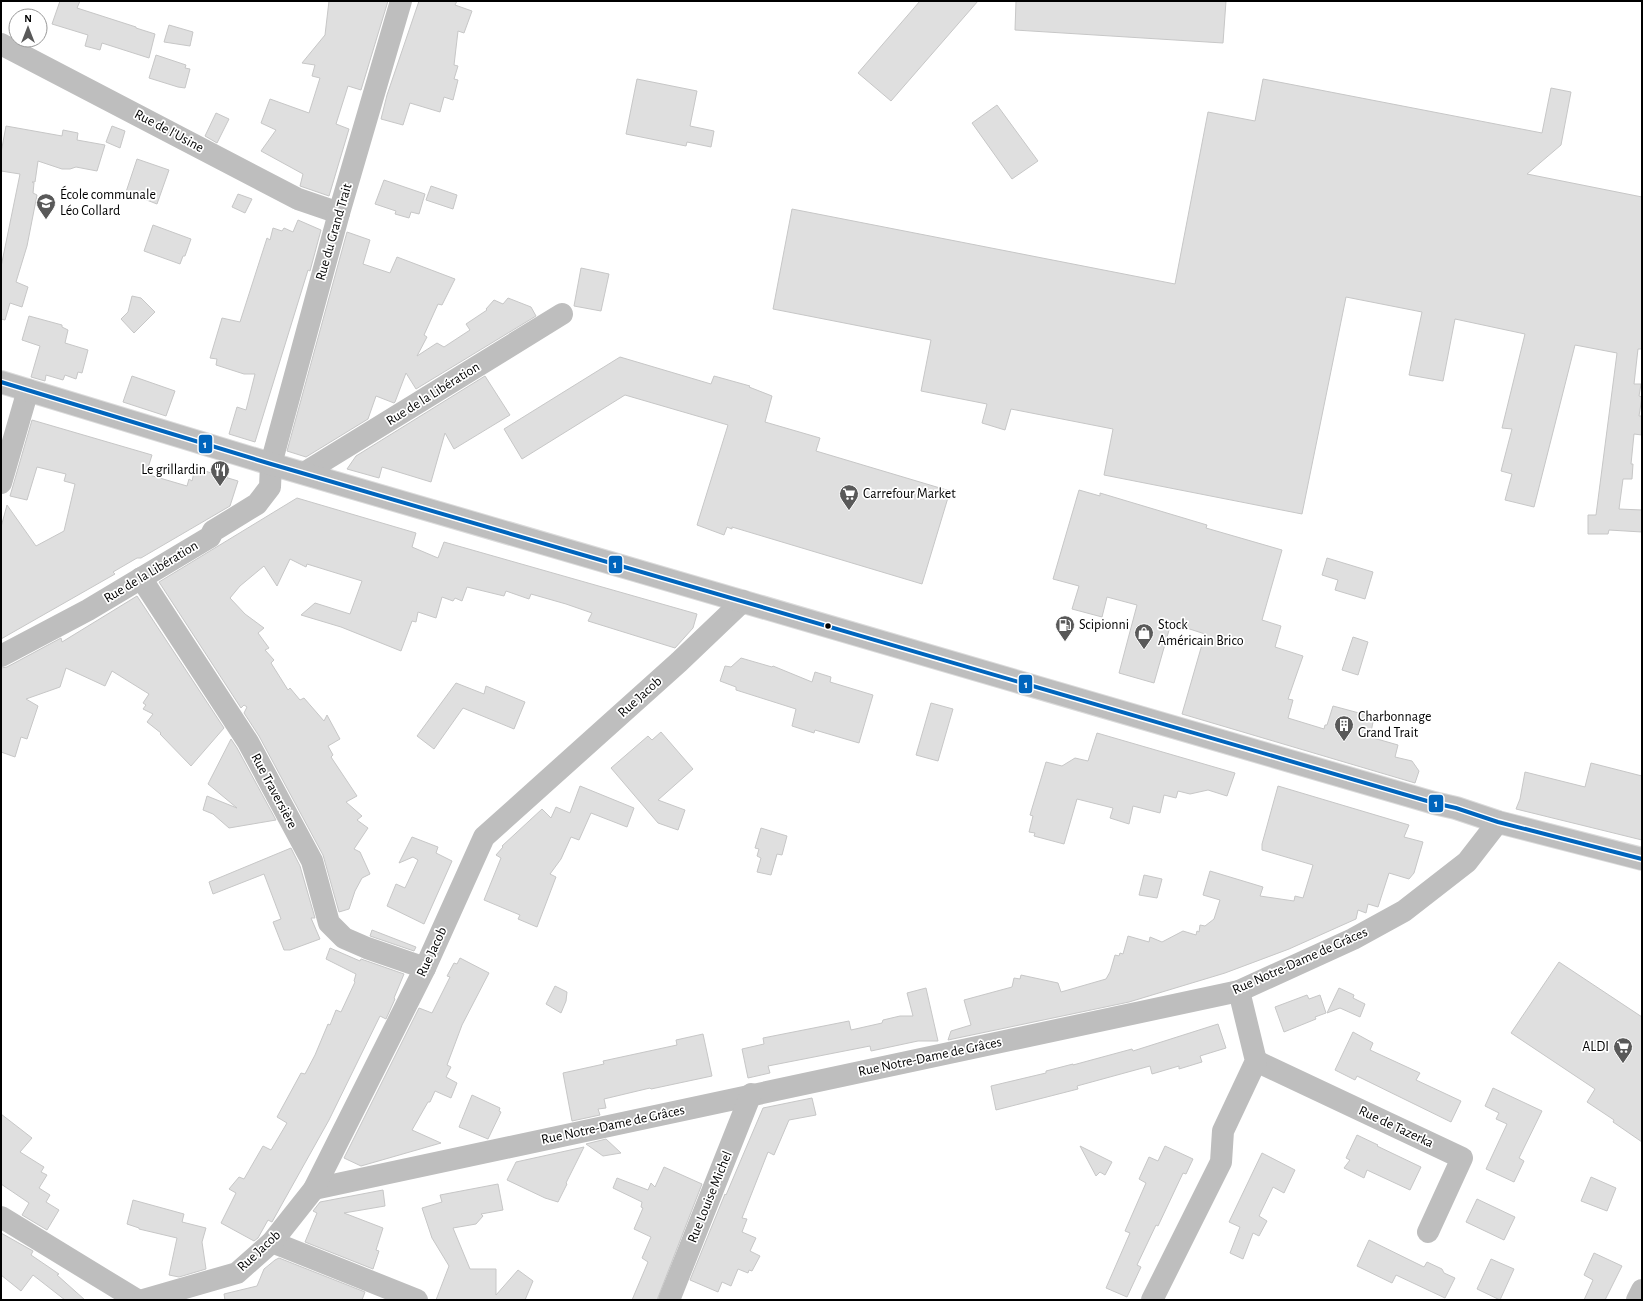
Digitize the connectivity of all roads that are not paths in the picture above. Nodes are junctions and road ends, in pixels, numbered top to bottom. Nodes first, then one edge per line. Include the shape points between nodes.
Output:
1 (401, 1) edge
2 (1, 44) edge
3 (339, 213) junction
4 (562, 314) dead end
5 (1, 382) edge
6 (28, 390) junction
7 (271, 464) junction
8 (304, 473) junction
9 (1, 483) edge
10 (141, 578) junction
11 (743, 601) junction
12 (1, 656) edge
13 (1498, 822) junction
14 (1642, 859) edge
15 (425, 968) junction
16 (1239, 991) junction
17 (1256, 1061) junction
18 (751, 1094) junction
19 (314, 1189) junction
20 (1, 1218) edge
21 (1428, 1232) dead end
22 (272, 1242) junction
23 (1642, 1290) edge
24 (137, 1300) edge
25 (143, 1300) edge
26 (417, 1300) edge
27 (669, 1300) edge
28 (1152, 1300) edge
29 (1637, 1300) edge

1 - 3 street, Rue du Grand Trait
2 - 3 street, Rue de l'Usine via 298,199
3 - 7 street, Rue du Grand Trait
4 - 8 street, Rue de la Libération
5 - 6 street
6 - 7 street
6 - 9 street
7 - 8 street
7 - 10 street, Rue de la Libération via 270,487 257,504 213,531 210,537
8 - 11 street
10 - 12 street, Rue de la Libération via 88,610
10 - 15 street, Rue Traversière via 248,742 312,861 329,923 344,938
11 - 13 street
11 - 15 street, Rue Jacob via 679,662 484,836
13 - 14 street
13 - 16 street, Rue Notre-Dame de Grâces via 1467,862 1404,911 1353,938
15 - 19 street, Rue Jacob
16 - 17 street
16 - 18 street, Rue Notre-Dame de Grâces
17 - 21 street, Rue de Tazerka via 1462,1158
17 - 28 street via 1223,1131 1221,1162
18 - 19 street, Rue Notre-Dame de Grâces
18 - 27 street, Rue Louise Michel
19 - 22 street, Rue Jacob
20 - 24 street
22 - 25 street, Rue Jacob via 237,1273
22 - 26 street
23 - 29 street

